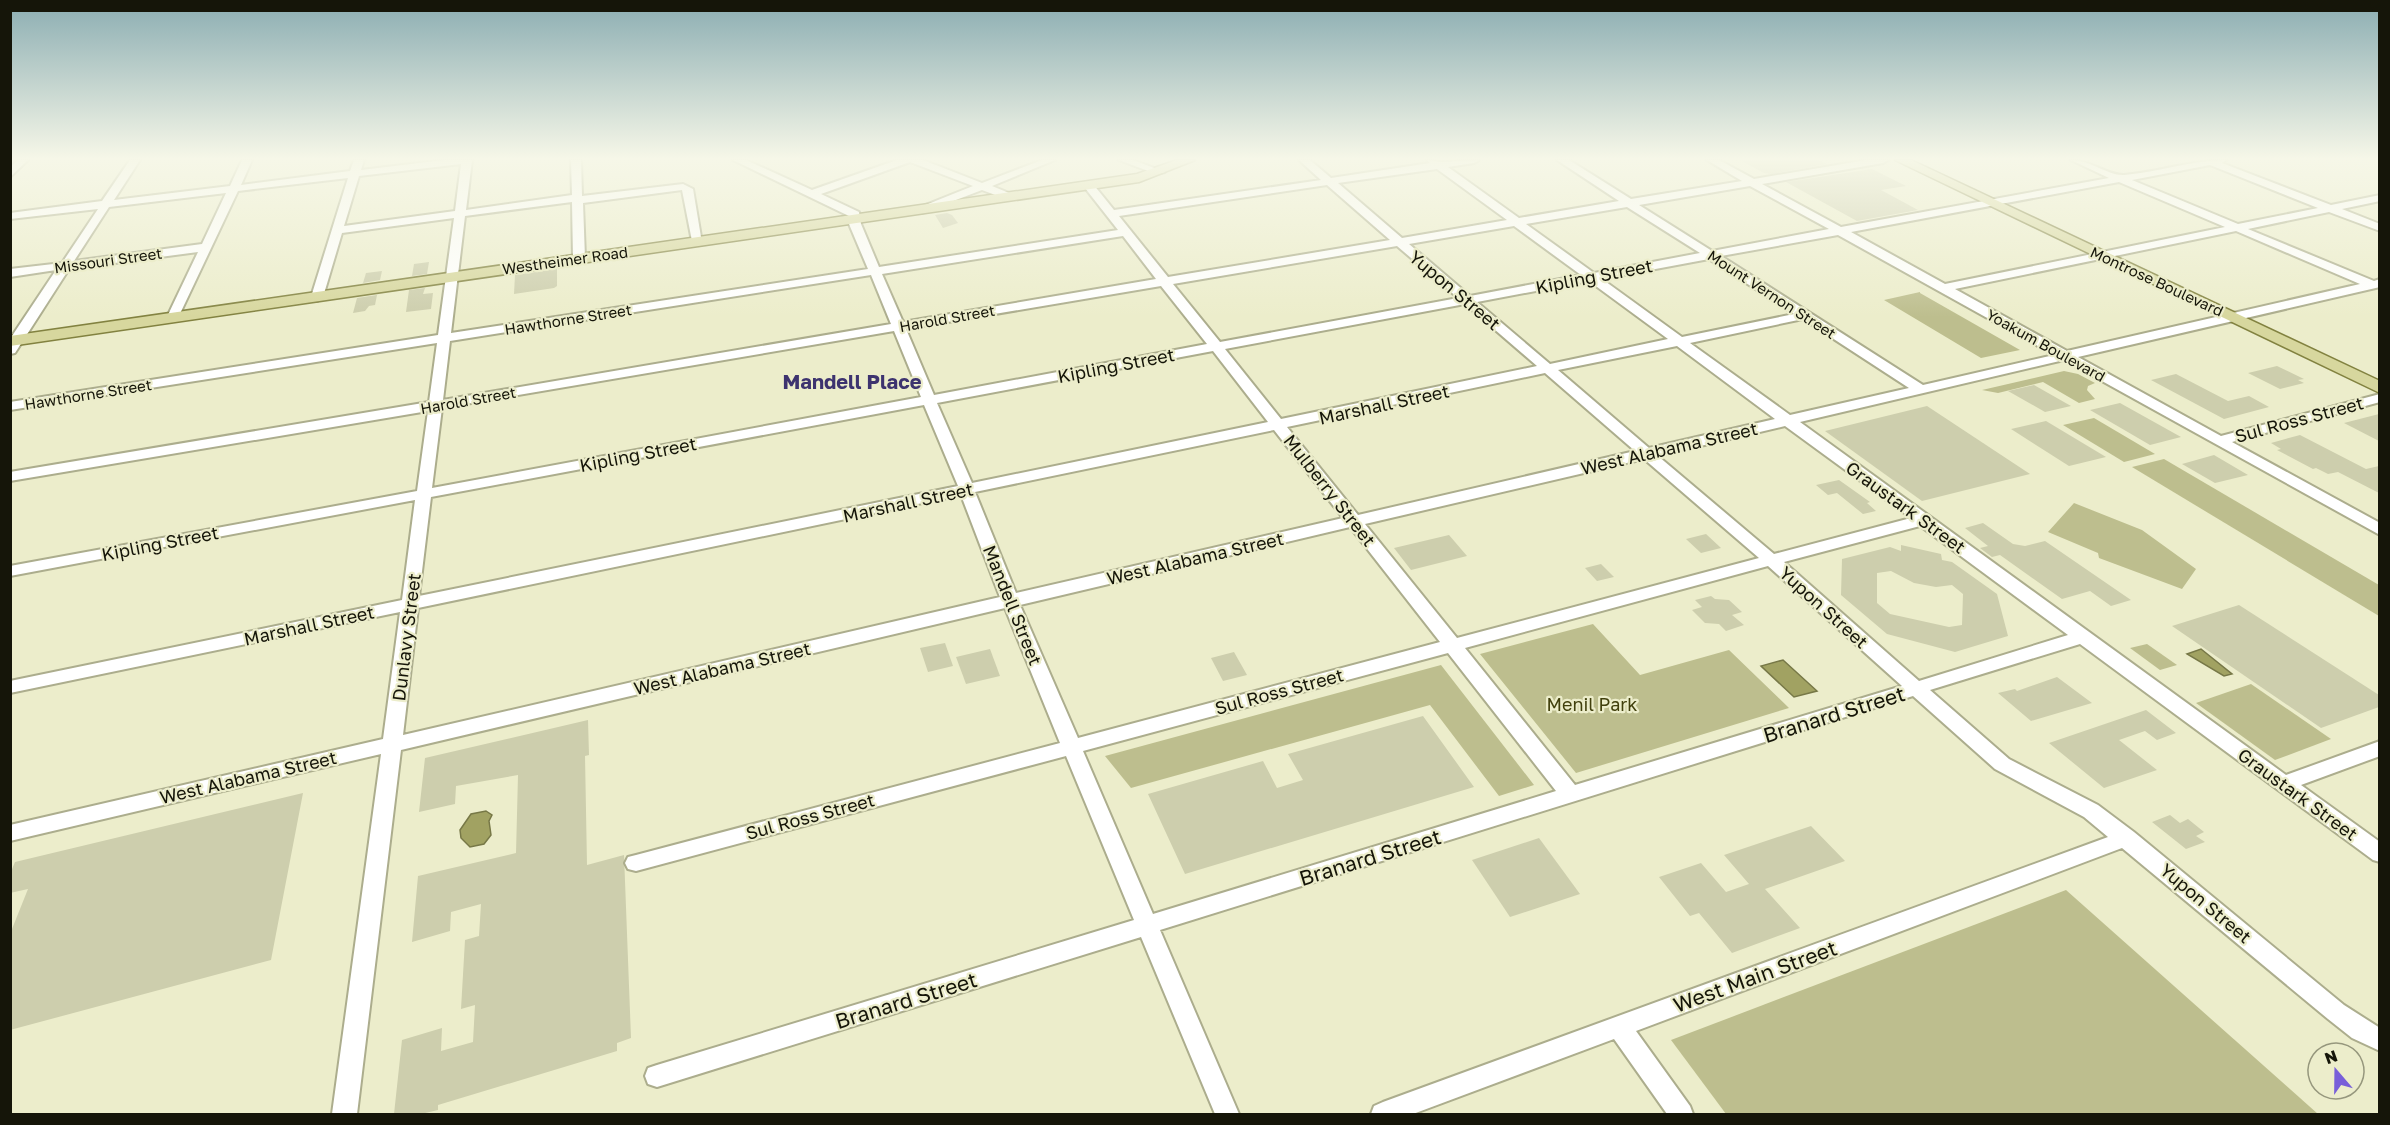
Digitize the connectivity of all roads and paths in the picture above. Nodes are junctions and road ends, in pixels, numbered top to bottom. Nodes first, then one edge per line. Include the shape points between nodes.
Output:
1 (38, 212) edge
2 (101, 212) edge
3 (222, 212) edge
4 (343, 212) edge
5 (464, 212) edge
6 (577, 212) edge
7 (693, 212) edge
8 (854, 212) edge
9 (903, 212) edge
10 (1122, 212) edge
11 (1364, 212) edge
12 (1504, 212) edge
13 (1573, 212) edge
14 (1644, 212) edge
15 (1815, 212) edge
16 (1940, 212) edge
17 (2011, 212) edge
18 (2201, 212) edge
19 (2308, 212) edge
20 (2340, 212) edge
21 (460, 213) junction
22 (1112, 214) joint
23 (10, 216) edge
24 (855, 219) junction
25 (1517, 222) junction
26 (2237, 228) junction
27 (2379, 228) edge
28 (338, 230) junction
29 (1846, 230) junction
30 (1126, 232) junction
31 (698, 241) junction
32 (1398, 242) junction
33 (206, 247) junction
34 (1710, 255) junction
35 (2103, 256) junction
36 (579, 258) junction
37 (66, 266) junction
38 (875, 271) junction
39 (10, 273) edge
40 (452, 276) junction
41 (1592, 277) junction
42 (1165, 281) junction
43 (2377, 285) edge
44 (1950, 287) junction
45 (317, 297) junction
46 (1467, 300) junction
47 (1805, 315) junction
48 (173, 317) junction
49 (2232, 318) junction
50 (898, 326) junction
51 (444, 338) junction
52 (1680, 342) junction
53 (13, 344) edge
54 (1217, 347) junction
55 (2072, 355) junction
56 (1549, 370) junction
57 (2379, 388) edge
58 (1922, 390) junction
59 (2379, 398) edge
60 (930, 400) junction
61 (436, 405) junction
62 (10, 406) edge
63 (1788, 421) junction
64 (1279, 425) junction
65 (2225, 439) junction
66 (1645, 454) junction
67 (10, 477) edge
68 (967, 490) junction
69 (424, 494) junction
70 (2379, 519) edge
71 (1923, 520) junction
72 (1355, 521) junction
73 (2379, 530) edge
74 (1771, 560) junction
75 (10, 571) edge
76 (1010, 601) junction
77 (410, 604) junction
78 (2082, 636) junction
79 (1453, 645) junction
80 (10, 687) edge
81 (1916, 689) junction
82 (392, 744) junction
83 (1072, 747) junction
84 (2379, 748) edge
85 (2283, 784) junction
86 (1571, 795) junction
87 (10, 833) edge
88 (2127, 838) junction
89 (2379, 854) edge
90 (636, 863) dead end
91 (1148, 926) junction
92 (1619, 1026) junction
93 (2370, 1035) edge
94 (657, 1076) dead end
95 (344, 1114) edge
96 (1227, 1114) edge
97 (1383, 1114) edge
98 (1682, 1114) edge

1 - 23 street
2 - 37 street
3 - 33 street
4 - 28 street
5 - 21 street
6 - 36 street
7 - 31 street
8 - 24 street
9 - 24 main road, Westheimer Road
10 - 22 street
11 - 32 street, Yupon Street
12 - 25 street, Graustark Street
13 - 25 street, Harold Street
14 - 34 street, Mount Vernon Street
15 - 29 street, Yoakum Boulevard
16 - 29 street, Kipling Street
17 - 35 main road, Montrose Boulevard
18 - 26 street
19 - 26 street
20 - 27 street
21 - 28 street
21 - 40 street, Dunlavy Street
22 - 30 street, Mulberry Street
24 - 31 main road, Westheimer Road
24 - 38 street, Mandell Street
25 - 32 street, Harold Street
25 - 41 street, Graustark Street
26 - 35 street
26 - 43 street
28 - 45 street
29 - 34 street, Kipling Street
29 - 44 street, Yoakum Boulevard
30 - 38 street, Hawthorne Street
30 - 42 street, Mulberry Street
31 - 36 main road, Westheimer Road
32 - 42 street, Harold Street
32 - 46 street, Yupon Street
33 - 37 street, Missouri Street
33 - 48 street
34 - 41 street, Kipling Street
34 - 47 street, Mount Vernon Street
35 - 44 street
35 - 49 main road, Montrose Boulevard
36 - 40 main road, Westheimer Road
37 - 39 street, Missouri Street
37 - 53 street
38 - 50 street, Mandell Street
38 - 51 street, Hawthorne Street
40 - 45 main road, Westheimer Road
40 - 51 street, Dunlavy Street
41 - 46 street, Kipling Street
41 - 52 street, Graustark Street
42 - 50 street, Harold Street
42 - 54 street, Mulberry Street
43 - 49 street, West Alabama Street
44 - 55 street, Yoakum Boulevard
45 - 48 main road, Westheimer Road
46 - 54 street, Kipling Street
46 - 56 street, Yupon Street
47 - 52 street, Marshall Street
47 - 58 street, Mount Vernon Street
48 - 53 main road, Westheimer Road
49 - 55 street, West Alabama Street
49 - 57 main road, Montrose Boulevard
50 - 60 street, Mandell Street
50 - 61 street, Harold Street
51 - 61 street, Dunlavy Street
51 - 62 street, Hawthorne Street
52 - 56 street, Marshall Street
52 - 63 street, Graustark Street
54 - 60 street, Kipling Street
54 - 64 street, Mulberry Street
55 - 58 street, West Alabama Street
55 - 65 street, Yoakum Boulevard
56 - 64 street, Marshall Street
56 - 66 street, Yupon Street
58 - 63 street, West Alabama Street
59 - 65 street, Sul Ross Street
60 - 68 street, Mandell Street
60 - 69 street, Kipling Street
61 - 67 street, Harold Street
61 - 69 street, Dunlavy Street
63 - 66 street, West Alabama Street
63 - 71 street, Graustark Street
64 - 68 street, Marshall Street
64 - 72 street, Mulberry Street
65 - 70 street, Yoakum Boulevard
65 - 73 street, Yoakum Boulevard
66 - 72 street, West Alabama Street
66 - 74 street, Yupon Street
68 - 76 street, Mandell Street
68 - 77 street, Marshall Street
69 - 75 street, Kipling Street
69 - 77 street, Dunlavy Street
71 - 74 street, Sul Ross Street
71 - 78 street, Graustark Street
72 - 76 street, West Alabama Street
72 - 79 street, Mulberry Street
74 - 79 street, Sul Ross Street
74 - 81 street, Yupon Street
76 - 82 street, West Alabama Street
76 - 83 street, Mandell Street
77 - 80 street, Marshall Street
77 - 82 street, Dunlavy Street
78 - 81 street, Branard Street
78 - 85 street, Graustark Street
79 - 83 street, Sul Ross Street
79 - 86 street, Mulberry Street
81 - 86 street, Branard Street
81 - 88 street, Yupon Street via 2002,764 2091,811
82 - 87 street, West Alabama Street
82 - 95 street, Dunlavy Street
83 - 90 street, Sul Ross Street
83 - 91 street, Mandell Street
84 - 85 street
85 - 89 street, Graustark Street
86 - 91 street, Branard Street
88 - 92 street, West Main Street
88 - 93 street, Yupon Street
91 - 94 street, Branard Street
91 - 96 street, Mandell Street
92 - 97 street, West Main Street
92 - 98 street

